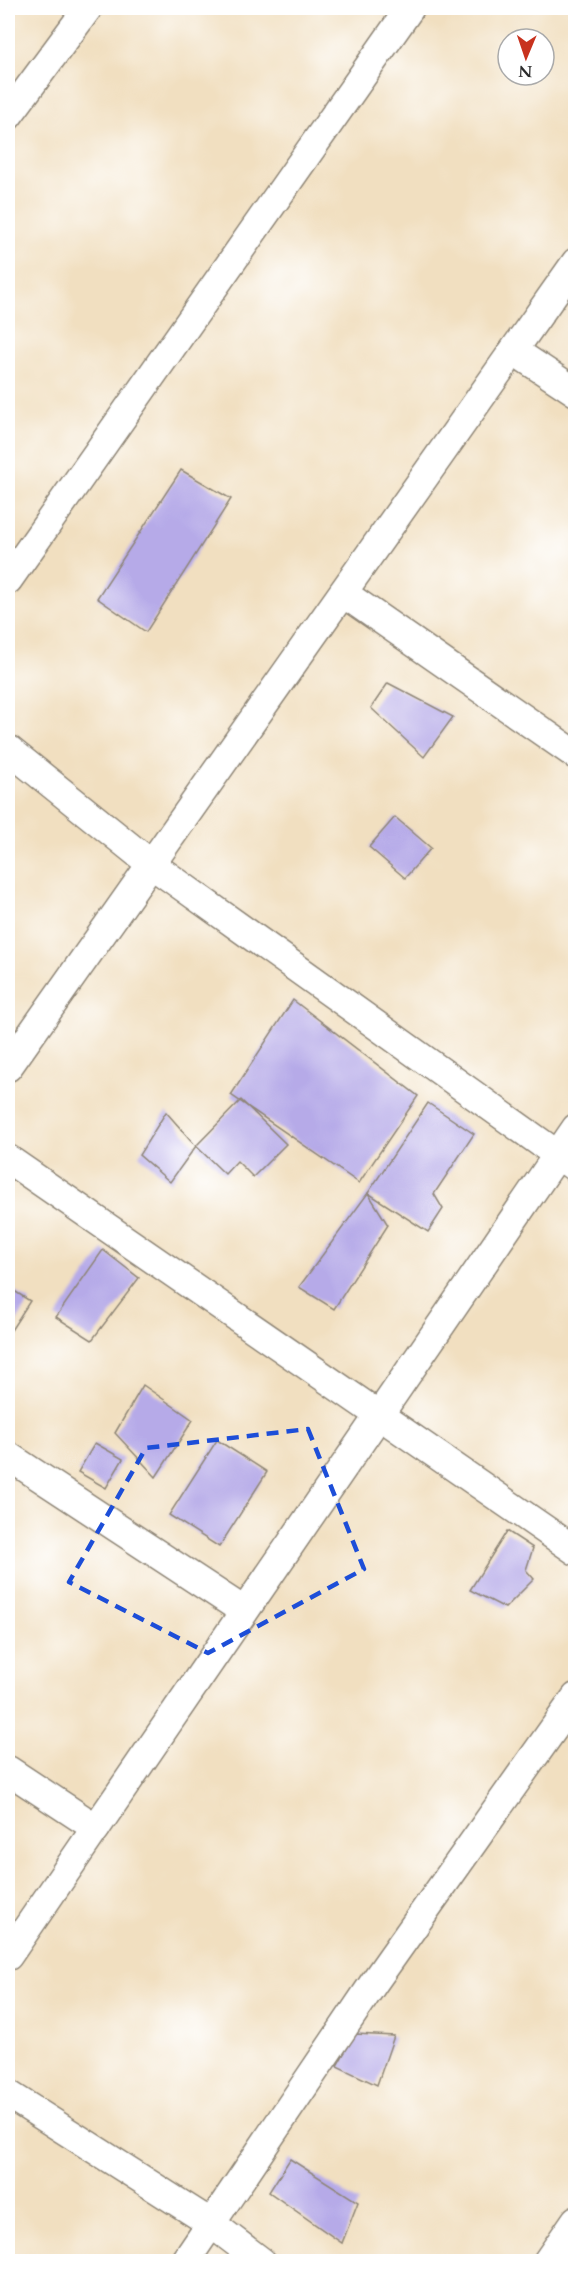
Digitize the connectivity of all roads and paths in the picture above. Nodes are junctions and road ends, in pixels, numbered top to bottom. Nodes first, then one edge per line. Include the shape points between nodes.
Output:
1 (87, 8) edge
2 (410, 8) edge
3 (8, 116) edge
4 (576, 262) edge
5 (514, 351) junction
6 (576, 392) edge
7 (8, 580) edge
8 (343, 593) junction
9 (8, 749) edge
10 (576, 754) edge
11 (151, 864) junction
12 (8, 1067) edge
13 (576, 1128) edge
14 (8, 1159) edge
15 (566, 1161) edge
16 (379, 1414) junction
17 (8, 1456) edge
18 (576, 1551) edge
19 (244, 1611) junction
20 (576, 1696) edge
21 (8, 1770) edge
22 (96, 1828) junction
23 (8, 1956) edge
24 (8, 2094) edge
25 (576, 2220) edge
26 (212, 2224) junction
27 (185, 2262) edge
28 (262, 2262) edge
29 (547, 2262) edge

1 - 3 street
2 - 7 street
4 - 5 street
5 - 6 street
5 - 8 street
8 - 10 street
8 - 11 street
9 - 11 street
11 - 12 street
11 - 15 street
13 - 15 street
14 - 16 street
15 - 16 street
16 - 18 street
16 - 19 street
17 - 19 street
19 - 22 street
20 - 26 street via 382,1972
21 - 22 street
22 - 23 street
24 - 26 street
25 - 29 street
26 - 27 street
26 - 28 street

